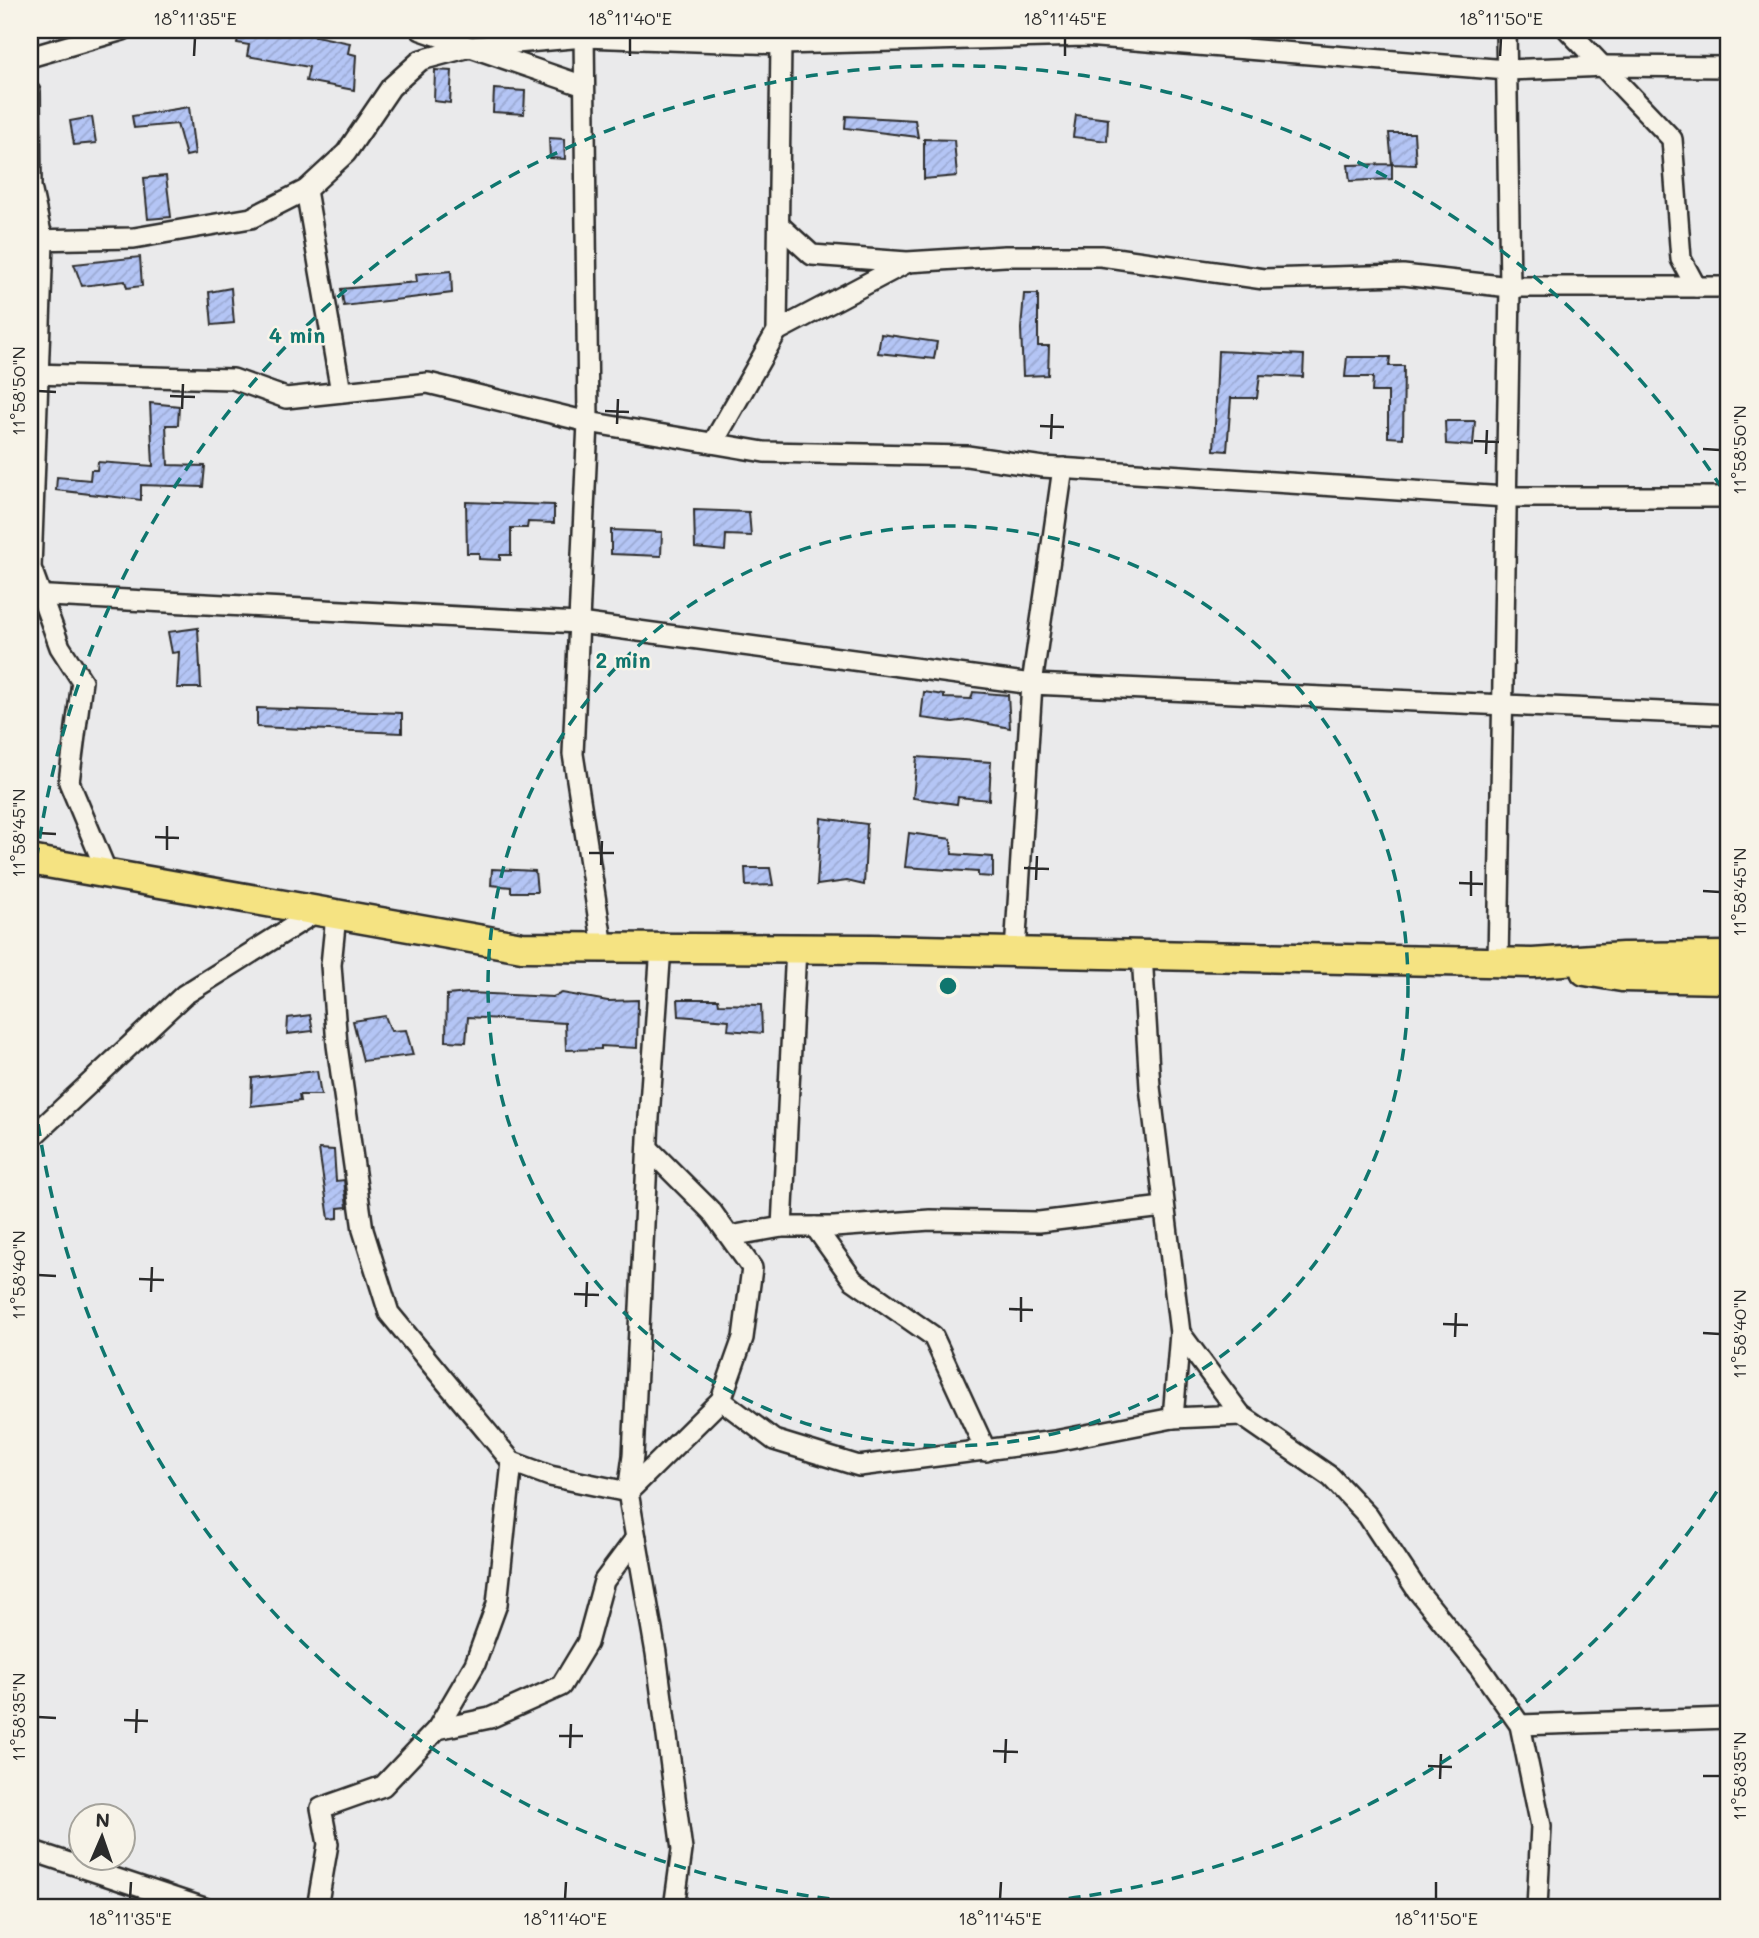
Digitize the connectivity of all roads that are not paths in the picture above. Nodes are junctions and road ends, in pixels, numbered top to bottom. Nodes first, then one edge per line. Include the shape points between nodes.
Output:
1 (123, 30) edge
2 (421, 30) edge
3 (1506, 30) edge
4 (1568, 30) edge
5 (584, 34) edge
6 (780, 34) edge
7 (470, 47) junction
8 (30, 57) edge
9 (1605, 66) junction
10 (1729, 67) edge
11 (1507, 70) junction
12 (584, 86) junction
13 (30, 92) edge
14 (306, 190) junction
15 (779, 225) junction
16 (36, 241) edge
17 (907, 262) junction
18 (1696, 287) junction
19 (1729, 287) edge
20 (1510, 288) junction
21 (777, 331) junction
22 (35, 374) edge
23 (341, 392) junction
24 (588, 422) junction
25 (713, 443) junction
26 (1063, 468) junction
27 (1506, 497) junction
28 (1729, 497) edge
29 (35, 595) edge
30 (579, 623) junction
31 (1032, 684) junction
32 (1503, 705) junction
33 (1729, 715) edge
34 (30, 860) edge
35 (108, 875) junction
36 (326, 913) junction
37 (603, 947) junction
38 (661, 947) junction
39 (796, 948) junction
40 (1015, 952) junction
41 (1142, 954) junction
42 (1729, 956) edge
43 (1498, 962) junction
44 (1533, 963) junction
45 (1729, 979) edge
46 (30, 1139) edge
47 (648, 1148) junction
48 (1163, 1207) junction
49 (782, 1227) junction
50 (815, 1227) junction
51 (730, 1236) junction
52 (1180, 1333) junction
53 (721, 1400) junction
54 (1241, 1415) junction
55 (1173, 1418) junction
56 (986, 1451) junction
57 (512, 1462) junction
58 (628, 1492) junction
59 (636, 1538) junction
60 (1729, 1718) edge
61 (1520, 1726) junction
62 (437, 1729) junction
63 (30, 1850) edge
64 (204, 1908) edge
65 (317, 1908) edge
66 (674, 1908) edge
67 (1536, 1908) edge

1 - 8 street
2 - 7 street
3 - 11 street
4 - 9 street
5 - 6 street
5 - 7 street
5 - 12 street
6 - 11 street via 1085,36
6 - 15 street
7 - 12 street
7 - 14 street via 421,60 391,87 346,153
9 - 10 street
9 - 11 street
9 - 18 street via 1671,139 1681,259
11 - 20 street
12 - 24 street
13 - 16 street
14 - 16 street via 251,218 134,238
14 - 23 street
15 - 17 street via 812,255
15 - 21 street
16 - 22 street
17 - 20 street via 1101,256 1264,279 1403,275
17 - 21 street
18 - 19 street
18 - 20 street
20 - 27 street
21 - 25 street
22 - 23 street via 233,379 286,398
22 - 29 street via 31,568
23 - 24 street via 428,383
24 - 25 street
24 - 30 street
25 - 26 street via 764,452 967,456
26 - 27 street
26 - 31 street
27 - 28 street
27 - 32 street
29 - 30 street
29 - 35 street via 82,681 69,782
30 - 31 street
30 - 37 street via 573,754
31 - 32 street
31 - 40 street
32 - 33 street
32 - 43 street
34 - 35 highway
35 - 36 highway
36 - 37 highway via 523,947
36 - 46 street via 184,995
36 - 57 street via 337,1045 363,1230 389,1313
37 - 38 highway
38 - 39 highway
38 - 47 street
39 - 40 highway
39 - 49 street
40 - 41 highway
41 - 43 highway
41 - 48 street
42 - 44 highway
43 - 44 highway
44 - 45 highway via 1622,977
47 - 51 street
47 - 58 street
48 - 50 street via 1039,1222 930,1220
48 - 52 street
49 - 50 street
49 - 51 street
50 - 56 street via 853,1280 933,1336
51 - 53 street via 752,1268 743,1338
52 - 54 street
52 - 55 street
53 - 56 street via 774,1440 859,1466
53 - 58 street
54 - 55 street
54 - 61 street via 1331,1477 1368,1516
55 - 56 street
57 - 58 street via 550,1476
57 - 62 street via 497,1604 475,1664
58 - 59 street
59 - 62 street via 604,1581 587,1643 561,1686 490,1718
59 - 66 street via 682,1850
60 - 61 street
61 - 67 street via 1541,1826
62 - 65 street via 383,1786 321,1808 328,1844
63 - 64 street

